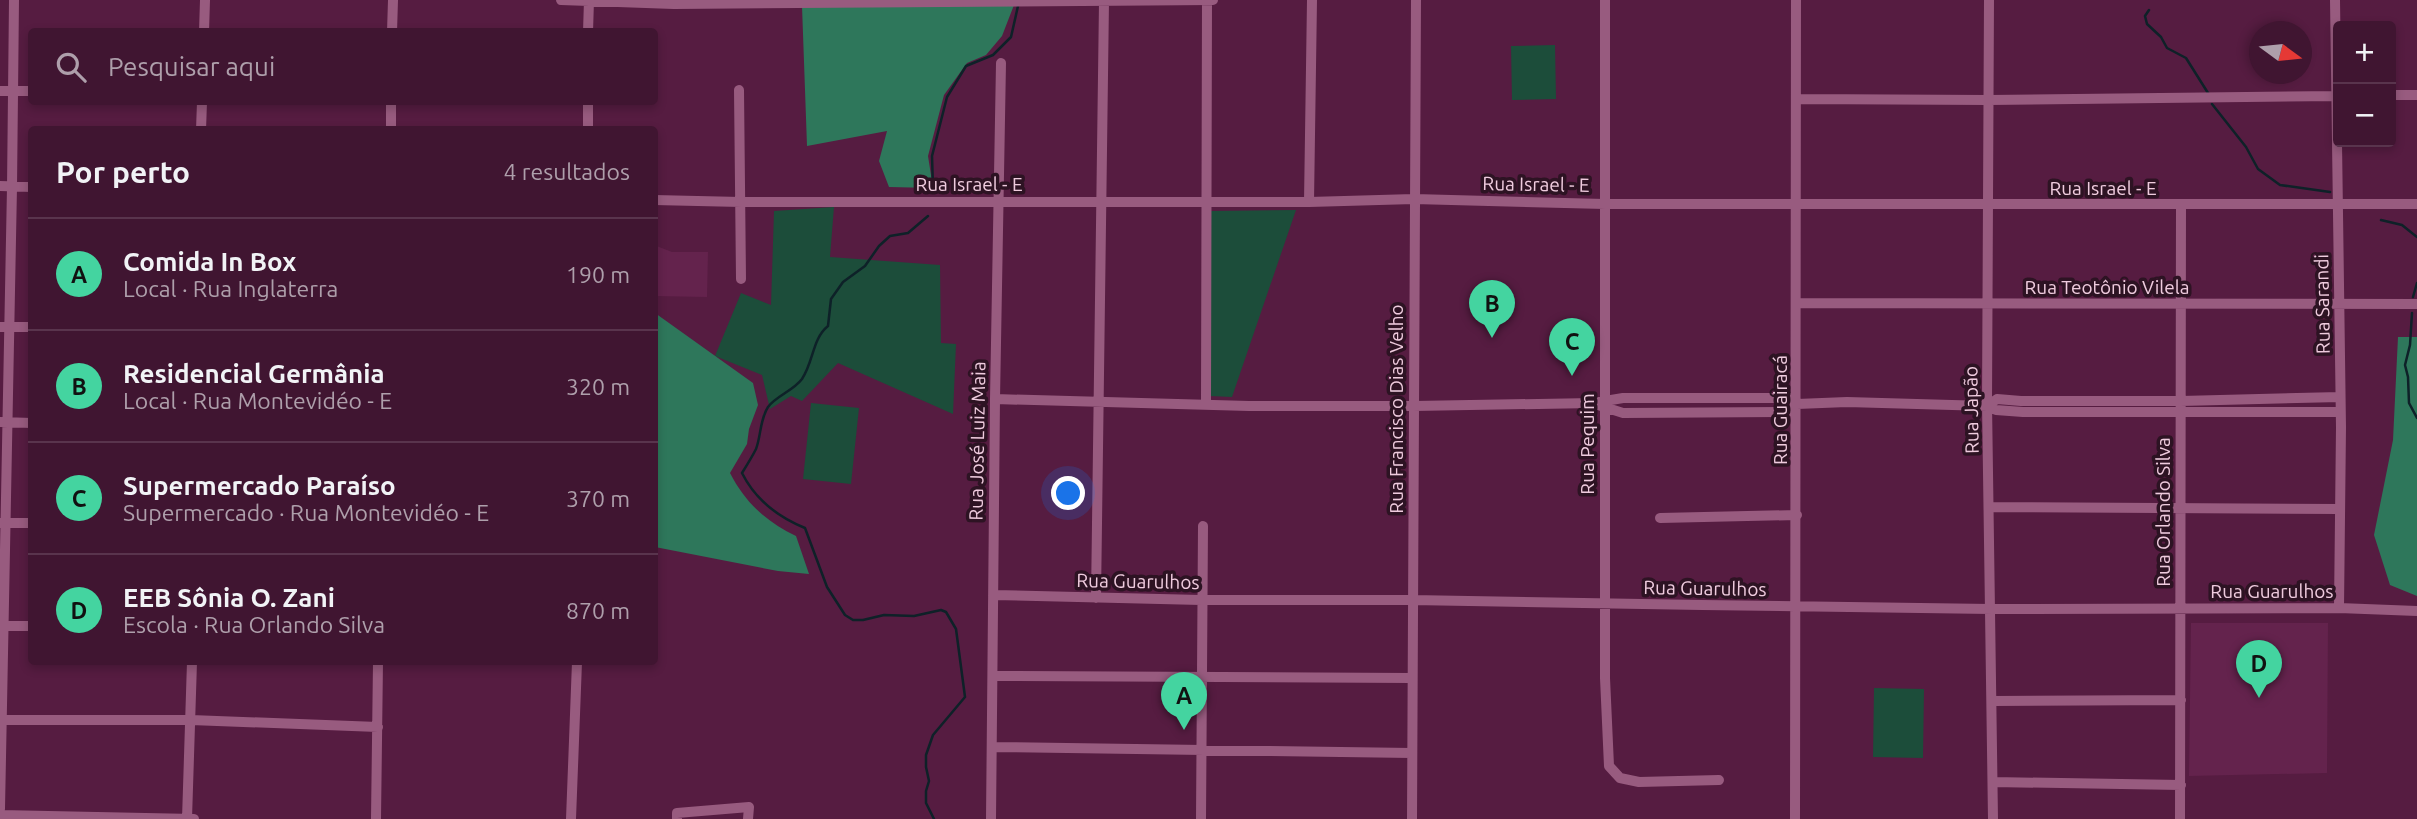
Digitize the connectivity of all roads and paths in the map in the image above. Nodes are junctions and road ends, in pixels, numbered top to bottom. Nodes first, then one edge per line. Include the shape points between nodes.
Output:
1 (14, 0) edge
2 (205, 0) edge
3 (393, 0) edge
4 (561, 0) edge
5 (1206, 0) edge
6 (1213, 0) edge
7 (1312, 0) edge
8 (1416, 0) edge
9 (1605, 0) edge
10 (1797, 0) edge
11 (1989, 0) edge
12 (2335, 0) edge
13 (589, 1) edge
14 (1033, 1) edge
15 (1104, 1) edge
16 (204, 28) edge
17 (392, 28) edge
18 (589, 28) edge
19 (1001, 63) dead end
20 (2338, 84) edge
21 (739, 90) dead end
22 (0, 91) edge
23 (13, 91) junction
24 (28, 91) edge
25 (2396, 95) edge
26 (2417, 95) edge
27 (2333, 96) edge
28 (1797, 99) junction
29 (1989, 100) junction
30 (202, 105) edge
31 (391, 105) edge
32 (588, 105) edge
33 (201, 126) edge
34 (391, 126) edge
35 (587, 126) edge
36 (2338, 147) edge
37 (0, 186) edge
38 (12, 187) junction
39 (28, 187) edge
40 (1414, 199) junction
41 (658, 200) edge
42 (998, 201) junction
43 (1102, 201) junction
44 (741, 202) junction
45 (1205, 202) junction
46 (1309, 202) junction
47 (1797, 203) junction
48 (1605, 204) junction
49 (2417, 204) edge
50 (2181, 205) junction
51 (2339, 205) junction
52 (1989, 206) junction
53 (741, 279) dead end
54 (1797, 303) junction
55 (2181, 304) junction
56 (2417, 304) edge
57 (1989, 305) junction
58 (2339, 306) junction
59 (4, 327) edge
60 (28, 327) edge
61 (2340, 397) junction
62 (995, 399) junction
63 (1100, 401) junction
64 (1206, 403) junction
65 (1604, 404) junction
66 (1797, 404) junction
67 (1987, 405) junction
68 (2181, 406) junction
69 (1414, 407) junction
70 (2340, 412) junction
71 (4, 422) edge
72 (28, 423) edge
73 (1990, 507) junction
74 (2181, 508) junction
75 (2340, 509) junction
76 (1797, 515) junction
77 (1660, 518) dead end
78 (3, 523) edge
79 (28, 523) edge
80 (1203, 526) dead end
81 (993, 594) junction
82 (1097, 598) junction
83 (1201, 600) junction
84 (1412, 600) junction
85 (1605, 604) junction
86 (1797, 607) junction
87 (2181, 608) junction
88 (2339, 608) junction
89 (1992, 609) junction
90 (2417, 611) edge
91 (2, 626) edge
92 (28, 626) edge
93 (192, 665) edge
94 (378, 665) edge
95 (577, 665) edge
96 (994, 676) junction
97 (1202, 677) junction
98 (1412, 678) junction
99 (2180, 700) junction
100 (1993, 701) junction
101 (0, 720) edge
102 (191, 720) junction
103 (378, 727) junction
104 (993, 747) junction
105 (1202, 750) junction
106 (1412, 753) junction
107 (1719, 780) dead end
108 (1993, 782) junction
109 (2180, 785) junction
110 (0, 809) edge
111 (0, 815) edge
112 (187, 819) edge
113 (194, 819) edge
114 (376, 819) edge
115 (570, 819) edge
116 (677, 819) edge
117 (748, 819) edge
118 (991, 819) edge
119 (1201, 819) edge
120 (1412, 819) edge
121 (1796, 819) edge
122 (1993, 819) edge
123 (2180, 819) edge

1 - 23 street
2 - 16 street
3 - 17 street
4 - 13 street
5 - 6 street
5 - 15 street
5 - 45 street
7 - 46 street
8 - 40 street, Rua Francisco Dias Velho
9 - 48 street, Rua Pequim
10 - 28 street, Rua Guairacá
11 - 29 street, Rua Japão
12 - 20 street, Rua Sarandi
13 - 14 street
13 - 18 street
14 - 15 street
15 - 43 street
19 - 42 street, Rua José Luiz Maia
21 - 44 street
22 - 23 street
23 - 24 street
23 - 38 street
25 - 26 street
27 - 29 street
28 - 29 street
28 - 47 street, Rua Guairacá
29 - 52 street, Rua Japão
30 - 33 street
31 - 34 street
32 - 35 street
36 - 51 street, Rua Sarandi
37 - 38 street
38 - 39 street
38 - 59 street
40 - 46 street, Rua Israel - E
40 - 48 street, Rua Israel - E
40 - 69 street, Rua Francisco Dias Velho
41 - 44 street, Rua Israel - E
42 - 43 street, Rua Israel - E
42 - 44 street, Rua Israel - E
42 - 62 street, Rua José Luiz Maia
43 - 45 street, Rua Israel - E
43 - 63 street
44 - 53 street
45 - 46 street, Rua Israel - E
45 - 64 street
47 - 48 street, Rua Israel - E
47 - 52 street, Rua Israel - E
47 - 54 street, Rua Guairacá
48 - 65 street, Rua Pequim
49 - 51 street, Rua Israel - E
50 - 51 street, Rua Israel - E
50 - 52 street, Rua Israel - E
50 - 55 street, Rua Orlando Silva
51 - 58 street, Rua Sarandi
52 - 57 street, Rua Japão
54 - 57 street, Rua Teotônio Vilela
54 - 66 street, Rua Guairacá
55 - 57 street, Rua Teotônio Vilela
55 - 58 street, Rua Teotônio Vilela
55 - 68 street, Rua Orlando Silva
56 - 58 street, Rua Teotônio Vilela
57 - 67 street, Rua Japão
58 - 61 street, Rua Sarandi
59 - 60 street
59 - 71 street
61 - 68 street
61 - 70 street, Rua Sarandi
62 - 63 street
62 - 81 street, Rua José Luiz Maia
63 - 64 street
63 - 82 street
64 - 69 street
65 - 66 street via 1623,398 1790,398
65 - 69 street
65 - 85 street, Rua Pequim
66 - 67 street
66 - 76 street, Rua Guairacá
67 - 68 street via 1997,399
67 - 73 street, Rua Japão
68 - 70 street
68 - 74 street, Rua Orlando Silva
69 - 84 street, Rua Francisco Dias Velho
70 - 75 street, Rua Sarandi
71 - 72 street
71 - 78 street
73 - 74 street
73 - 89 street, Rua Japão
74 - 75 street
74 - 87 street, Rua Orlando Silva
75 - 88 street, Rua Sarandi
76 - 77 street
76 - 86 street, Rua Guairacá
78 - 79 street
78 - 91 street
80 - 83 street
81 - 82 street, Rua Guarulhos
81 - 96 street, Rua José Luiz Maia
82 - 83 street, Rua Guarulhos
83 - 84 street, Rua Guarulhos
83 - 97 street
84 - 85 street, Rua Guarulhos
84 - 98 street, Rua Francisco Dias Velho
85 - 86 street, Rua Guarulhos
85 - 107 street, Rua Pequim via 1609,766 1620,778 1639,782
86 - 89 street, Rua Guarulhos
86 - 121 street, Rua Guairacá
87 - 88 street, Rua Guarulhos
87 - 89 street, Rua Guarulhos
87 - 99 street, Rua Orlando Silva
88 - 90 street, Rua Guarulhos
89 - 100 street, Rua Japão
91 - 92 street
91 - 101 street
93 - 102 street
94 - 103 street
95 - 115 street
96 - 97 street
96 - 104 street, Rua José Luiz Maia
97 - 98 street
97 - 105 street
98 - 106 street, Rua Francisco Dias Velho
99 - 100 street
99 - 109 street, Rua Orlando Silva
100 - 108 street, Rua Japão
101 - 102 street
101 - 110 street
102 - 103 street
102 - 112 street
103 - 114 street
104 - 105 street
104 - 118 street, Rua José Luiz Maia
105 - 106 street
105 - 119 street
106 - 120 street, Rua Francisco Dias Velho
108 - 109 street
108 - 122 street, Rua Japão
109 - 123 street, Rua Orlando Silva
111 - 112 street
112 - 113 street
116 - 117 street via 677,813 749,807

